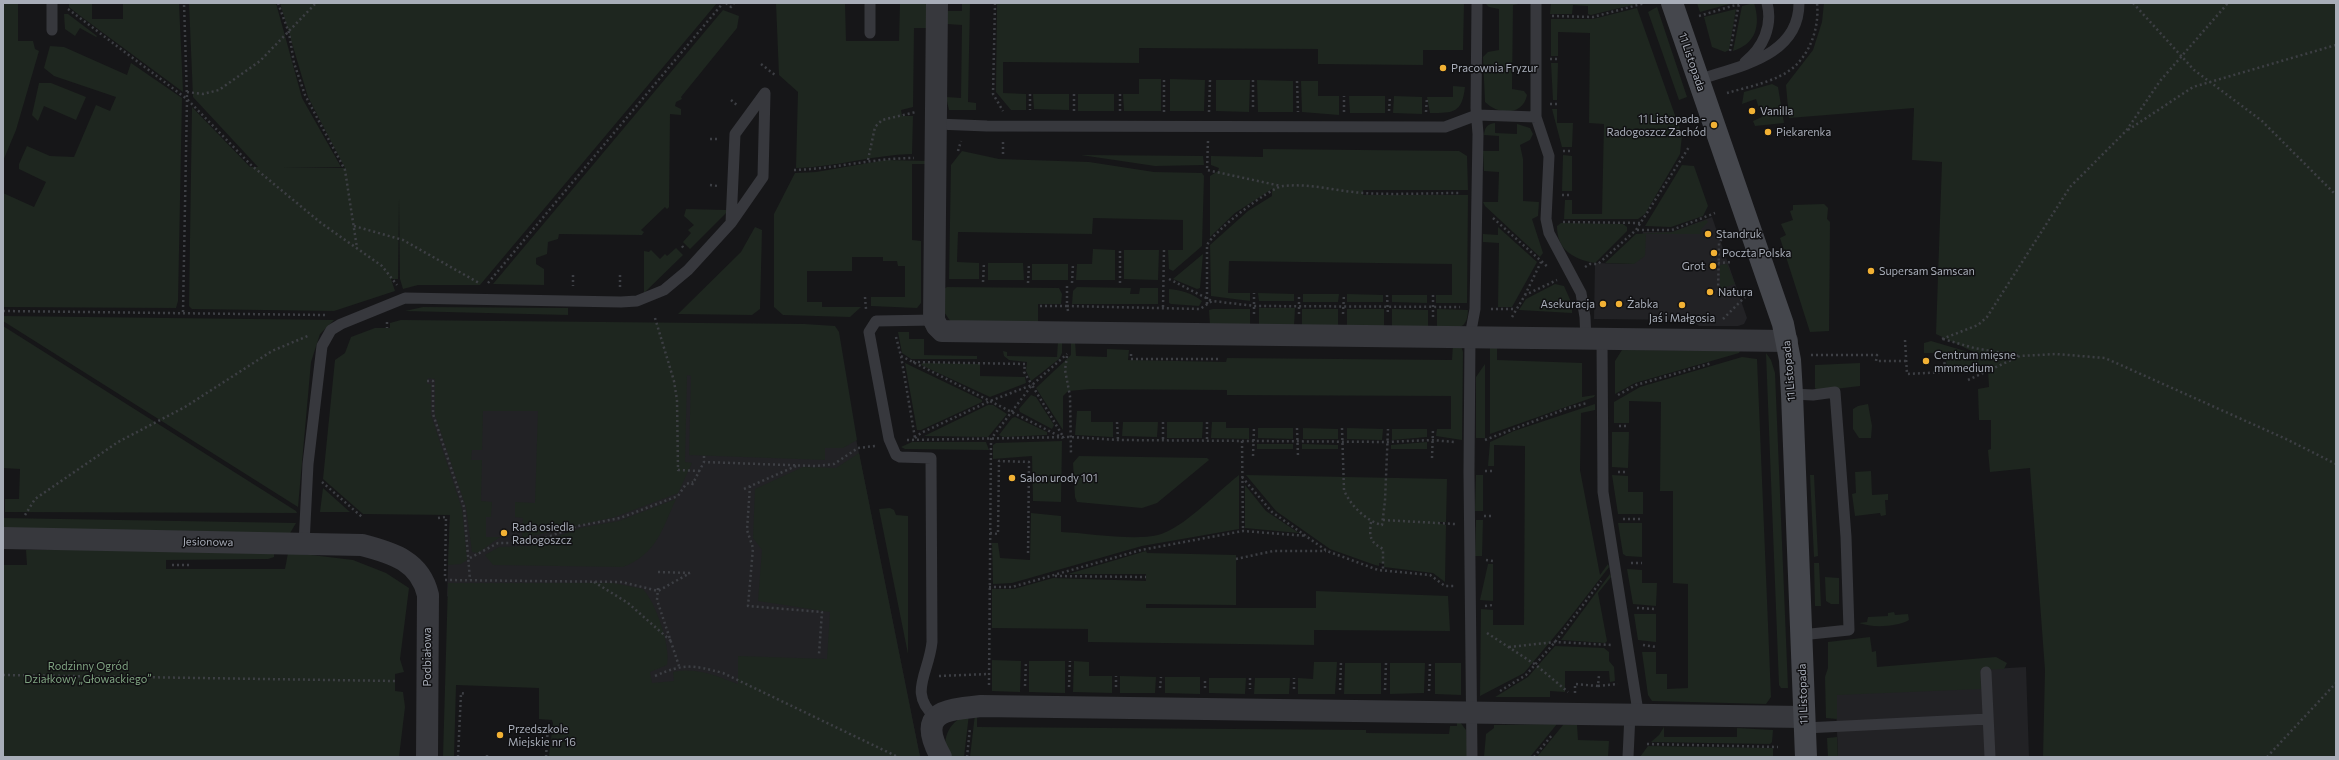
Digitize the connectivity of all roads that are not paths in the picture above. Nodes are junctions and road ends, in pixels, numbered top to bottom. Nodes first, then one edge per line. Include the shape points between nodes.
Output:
1 (870, 3) edge
2 (937, 3) edge
3 (1477, 3) edge
4 (1536, 3) edge
5 (1672, 3) edge
6 (1766, 3) edge
7 (1799, 3) edge
8 (52, 5) edge
9 (52, 30) dead end
10 (870, 34) dead end
11 (1740, 66) junction
12 (1698, 80) junction
13 (1477, 115) junction
14 (1536, 117) junction
15 (937, 124) junction
16 (731, 223) junction
17 (934, 320) junction
18 (1470, 336) junction
19 (1594, 340) junction
20 (1787, 341) junction
21 (1792, 394) junction
22 (3, 538) edge
23 (304, 544) junction
24 (409, 564) joint
25 (1801, 635) junction
26 (1986, 672) dead end
27 (1471, 712) junction
28 (1630, 714) junction
29 (936, 718) junction
30 (1988, 719) junction
31 (1804, 722) junction
32 (427, 757) edge
33 (941, 757) edge
34 (1472, 757) edge
35 (1628, 757) edge
36 (1806, 757) edge
37 (1990, 757) edge

1 - 10 lane
2 - 15 street
3 - 13 lane
4 - 14 lane
5 - 12 street, 11 Listopada
6 - 11 lane via 1768,24 1764,42 1755,54
7 - 11 lane via 1794,24 1786,41 1772,53
8 - 9 lane
11 - 12 lane
12 - 20 street, 11 Listopada via 1765,268
13 - 14 lane
13 - 15 lane via 1445,127
13 - 18 lane via 1475,308
14 - 19 lane via 1549,156 1546,219 1549,233 1572,273
15 - 17 street
16 - 16 lane via 735,134 766,93 763,177
16 - 23 lane via 718,239 664,290 637,300 621,302 405,298 343,322 331,330 322,346 308,464
17 - 18 street via 942,331
17 - 29 lane via 876,321 869,332 891,444 896,455 931,458 932,642 921,687 922,702
18 - 19 street
18 - 27 lane via 1468,586 1471,619
19 - 20 street
19 - 28 lane via 1602,400 1603,492 1637,704
20 - 21 street, 11 Listopada
21 - 25 street, 11 Listopada
21 - 25 lane via 1835,392 1848,590 1849,630
22 - 23 street, Jesionowa
23 - 24 street, Jesionowa via 362,545 398,557
24 - 32 street, Podbiałowa via 419,572 428,595
25 - 31 street, 11 Listopada
26 - 30 lane
27 - 28 street
27 - 29 street via 981,706 947,709
27 - 34 lane
28 - 31 street
28 - 35 lane
29 - 33 street via 932,735
30 - 31 lane
30 - 37 lane
31 - 36 street, 11 Listopada

